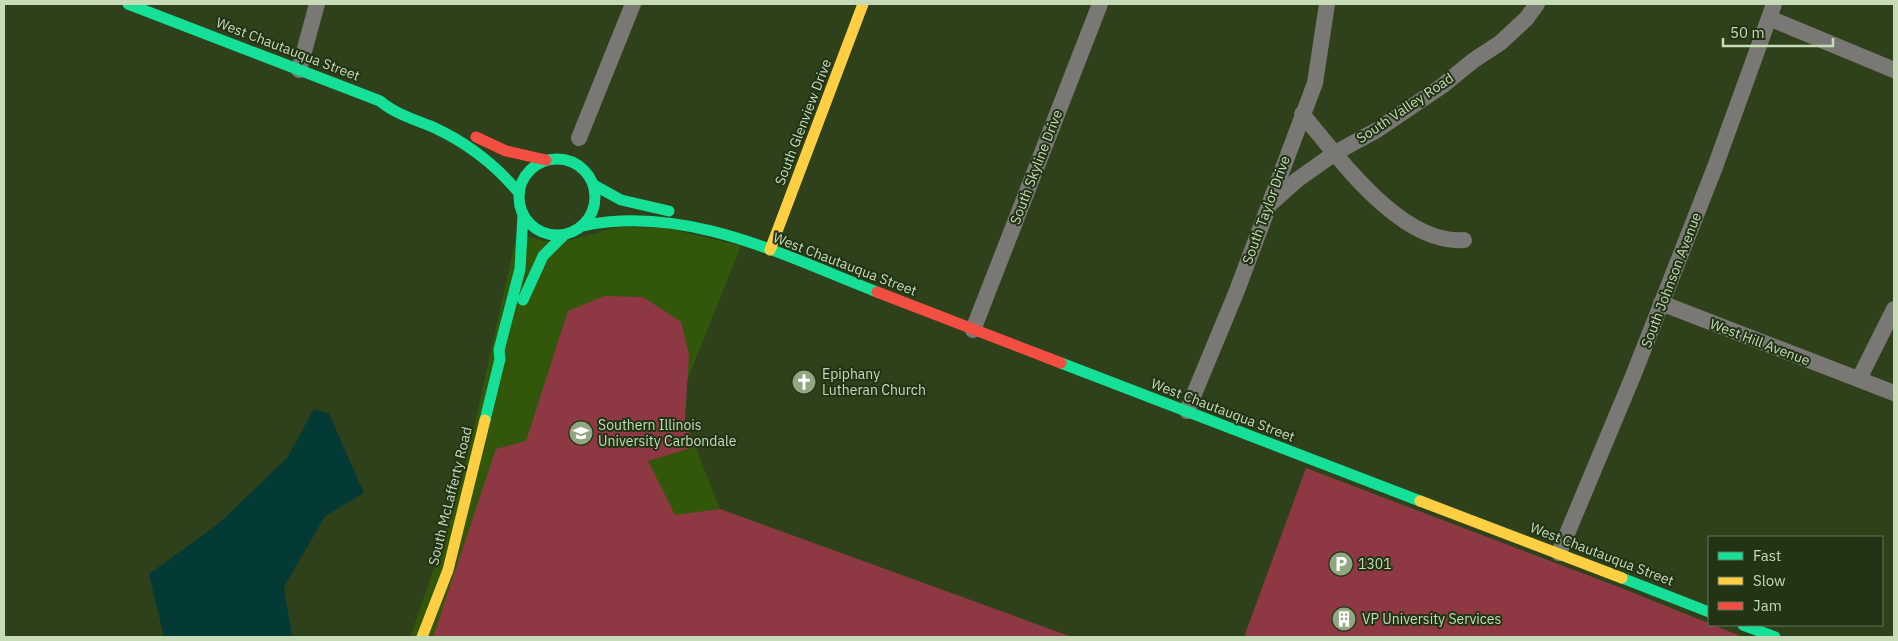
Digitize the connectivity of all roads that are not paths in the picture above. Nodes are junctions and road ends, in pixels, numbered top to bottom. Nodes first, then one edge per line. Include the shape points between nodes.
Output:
1 (128, 4) edge
2 (317, 4) edge
3 (633, 4) edge
4 (864, 4) edge
5 (1100, 4) edge
6 (1327, 4) edge
7 (1537, 4) edge
8 (1772, 11) edge
9 (299, 70) junction
10 (1894, 70) edge
11 (380, 101) junction
12 (1302, 114) junction
13 (579, 138) dead end
14 (1336, 153) junction
15 (546, 160) junction
16 (594, 185) junction
17 (519, 193) junction
18 (1268, 207) junction
19 (524, 215) junction
20 (582, 226) junction
21 (727, 234) junction
22 (564, 235) junction
23 (1464, 240) dead end
24 (770, 250) junction
25 (1661, 303) junction
26 (1894, 309) edge
27 (973, 330) junction
28 (500, 359) junction
29 (1859, 379) junction
30 (1894, 393) edge
31 (1187, 412) junction
32 (1559, 553) junction
33 (1708, 612) edge
34 (1746, 626) edge
35 (422, 637) edge
36 (1775, 637) edge

1 - 9 street, West Chautauqua Street
2 - 9 street
3 - 13 street
4 - 24 street, South Glenview Drive
5 - 27 street, South Skyline Drive
6 - 12 street, South Taylor Drive via 1315,82
7 - 14 street, South Valley Road via 1500,43 1442,86
8 - 10 street
8 - 25 street, South Johnson Avenue
9 - 11 street, West Chautauqua Street
11 - 15 street, West Chautauqua Street via 390,101 428,115 506,151
11 - 17 street, West Chautauqua Street via 388,108 449,135 482,154 500,169
12 - 14 street
12 - 18 street, South Taylor Drive
14 - 18 street, South Valley Road via 1297,180
14 - 23 street via 1385,205 1413,227 1449,241
15 - 16 street, West Chautauqua Street via 560,158 575,163
15 - 17 street via 527,173
16 - 20 street via 594,210
16 - 21 street, West Chautauqua Street via 621,200 698,219 720,227
17 - 19 street, West Chautauqua Street
18 - 31 street, South Taylor Drive
19 - 22 street via 531,226 542,232
19 - 28 street, South McLafferty Road via 520,269 499,350
20 - 21 street, West Chautauqua Street via 652,220 686,225 718,235
20 - 22 street, West Chautauqua Street
21 - 24 street, West Chautauqua Street
22 - 28 street, South McLafferty Road via 538,264 506,352
24 - 27 street, West Chautauqua Street
25 - 29 street, West Hill Avenue
25 - 32 street, South Johnson Avenue
26 - 29 street
27 - 31 street, West Chautauqua Street
28 - 35 street, South McLafferty Road via 448,570
29 - 30 street, West Hill Avenue
31 - 32 street, West Chautauqua Street
32 - 33 street, West Chautauqua Street
34 - 36 street

